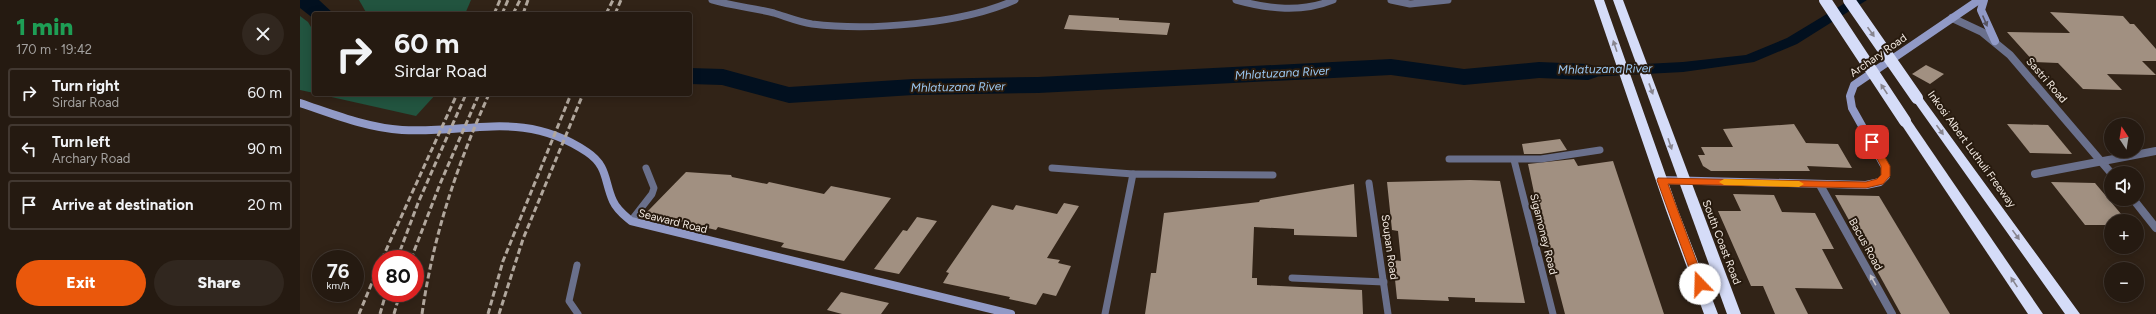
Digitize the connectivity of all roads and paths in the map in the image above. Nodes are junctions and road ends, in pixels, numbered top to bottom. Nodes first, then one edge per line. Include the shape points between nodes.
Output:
1 (712, 0) edge
2 (1015, 0) edge
3 (1236, 0) edge
4 (1333, 0) edge
5 (1391, 0) edge
6 (1448, 0) edge
7 (1599, 0) edge
8 (1618, 0) edge
9 (1825, 0) edge
10 (1849, 0) edge
11 (1979, 0) edge
12 (1984, 0) edge
13 (1952, 18) junction
14 (1995, 41) junction
15 (300, 102) edge
16 (1600, 150) dead end
17 (2156, 151) edge
18 (1449, 159) dead end
19 (1514, 160) junction
20 (2102, 161) junction
21 (2106, 166) edge
22 (646, 168) dead end
23 (1052, 168) dead end
24 (1133, 174) junction
25 (2036, 174) dead end
26 (1272, 175) dead end
27 (1662, 180) junction
28 (1684, 181) junction
29 (1369, 184) dead end
30 (1820, 185) junction
31 (2138, 206) edge
32 (631, 221) junction
33 (2156, 228) edge
34 (577, 265) dead end
35 (1292, 278) dead end
36 (1384, 282) junction
37 (578, 314) edge
38 (1012, 314) edge
39 (1105, 314) edge
40 (1388, 314) edge
41 (1553, 314) edge
42 (1711, 314) edge
43 (1734, 314) edge
44 (1892, 314) edge
45 (2036, 314) edge
46 (2073, 314) edge

1 - 2 lane via 772,12 805,23 850,25 964,17 992,11
3 - 4 lane via 1261,6 1295,9
5 - 6 lane via 1399,4 1408,4
27 -> 7 highway
8 -> 28 highway, South Coast Road
45 -> 9 highway, bridge
10 -> 46 highway, Inkosi Albert Luthuli Freeway, bridge
11 - 13 street, Archary Road
12 -> 14 street via 1981,10
13 - 14 street, Sastri Road
13 - 30 street, Archary Road via 1854,85 1850,96 1852,108 1882,160 1886,176 1880,182 1866,185
14 - 20 street, Sastri Road
15 - 32 street, Seaward Road via 373,126 402,130 437,130 498,124 539,129 568,141 600,163 613,204 620,214
16 - 19 lane via 1541,159
17 - 20 street
18 - 19 lane
19 - 41 lane, Sigamoney Road
20 - 21 street, Sastri Road
20 - 25 street
22 - 32 lane via 654,188
23 - 24 lane
24 - 26 lane
24 - 39 lane
27 - 28 street
27 - 42 highway
28 - 30 street
28 - 43 highway, South Coast Road
29 - 36 lane, Soupan Road
44 -> 30 street, Bacus Road
31 - 33 street
32 - 38 street, Seaward Road
34 - 37 lane via 569,301
35 - 36 lane
36 - 40 lane, Soupan Road

